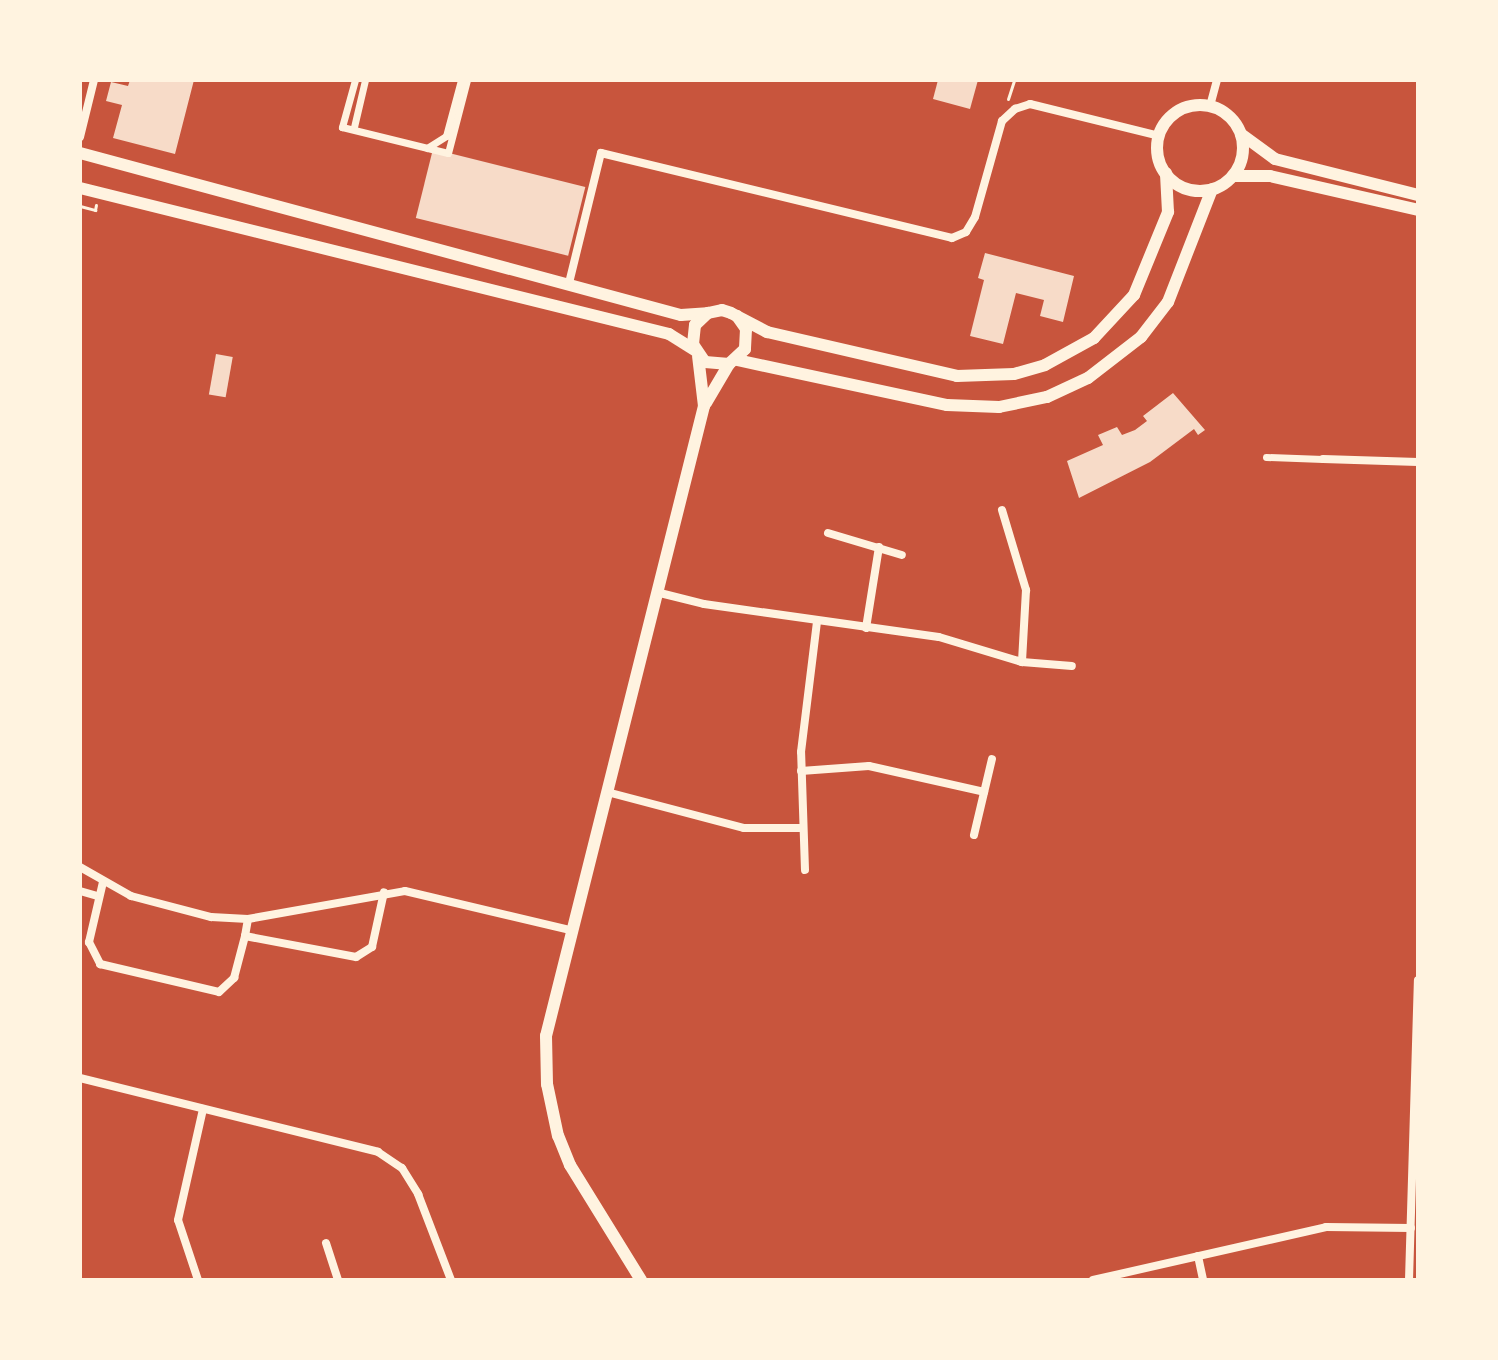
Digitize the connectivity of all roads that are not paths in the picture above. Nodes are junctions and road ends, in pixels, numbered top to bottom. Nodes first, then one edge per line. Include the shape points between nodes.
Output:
1 (94, 80) edge
2 (355, 80) edge
3 (365, 80) edge
4 (461, 80) edge
5 (467, 80) edge
6 (1217, 80) edge
7 (1210, 106) junction
8 (343, 124) junction
9 (354, 127) junction
10 (1241, 134) junction
11 (1159, 136) junction
12 (80, 137) edge
13 (428, 146) junction
14 (80, 153) edge
15 (1166, 173) junction
16 (1233, 176) junction
17 (80, 188) edge
18 (1212, 189) junction
19 (1418, 195) edge
20 (1418, 210) edge
21 (569, 283) junction
22 (708, 313) junction
23 (737, 316) junction
24 (697, 353) junction
25 (733, 362) junction
26 (704, 406) junction
27 (1266, 457) dead end
28 (1323, 459) joint
29 (1418, 462) edge
30 (1002, 510) dead end
31 (828, 533) dead end
32 (879, 547) junction
33 (902, 555) dead end
34 (656, 592) junction
35 (817, 622) junction
36 (866, 628) junction
37 (1022, 662) junction
38 (1072, 666) dead end
39 (992, 759) dead end
40 (801, 771) junction
41 (607, 792) junction
42 (984, 792) junction
43 (803, 828) junction
44 (974, 835) dead end
45 (80, 867) edge
46 (805, 870) dead end
47 (103, 882) junction
48 (80, 891) edge
49 (384, 892) junction
50 (98, 896) junction
51 (248, 919) junction
52 (570, 930) junction
53 (245, 936) junction
54 (1418, 980) edge
55 (80, 1078) edge
56 (203, 1109) junction
57 (1416, 1146) edge
58 (1411, 1228) junction
59 (326, 1243) dead end
60 (1198, 1256) junction
61 (198, 1280) edge
62 (338, 1280) edge
63 (451, 1280) edge
64 (641, 1280) edge
65 (1093, 1280) edge
66 (1203, 1280) edge
67 (1409, 1280) edge

1 - 12 street
2 - 8 street
3 - 9 street
4 - 13 street via 446,136
5 - 13 street via 448,153
6 - 7 street
7 - 10 street via 1231,119
7 - 11 street via 1185,108 1166,122
8 - 9 street
8 - 13 street
9 - 13 street
10 - 16 street via 1243,150
10 - 19 street via 1275,159
11 - 15 street via 1157,155
11 - 21 street via 1030,104 1002,121 975,217 966,232 952,238 601,153
14 - 21 street
15 - 18 street via 1185,188
15 - 23 street via 1168,212 1134,295 1094,338 1045,365 1014,374 957,376 767,332
16 - 18 street
16 - 20 street via 1270,176
17 - 24 street via 669,334
18 - 25 street via 1168,302 1141,337 1088,378 1047,397 999,407 964,407
21 - 22 street via 681,315
22 - 23 street via 722,310
22 - 24 street via 695,325
23 - 25 street via 748,338
24 - 25 street via 715,366
24 - 26 street
25 - 26 street
26 - 34 street
27 - 28 street
28 - 29 street
30 - 37 street via 1026,590
31 - 32 street
32 - 33 street
32 - 36 street
34 - 35 street
34 - 41 street
35 - 36 street
35 - 40 street
36 - 37 street via 939,637
37 - 38 street
39 - 42 street
40 - 42 street via 869,766
40 - 43 street
41 - 43 street via 744,828
41 - 52 street
42 - 44 street
43 - 46 street
45 - 47 street
47 - 50 street
47 - 51 street via 173,909
48 - 50 street
49 - 51 street
49 - 52 street via 426,894
49 - 53 street via 372,947 365,955
50 - 53 street via 89,942 100,964 219,992 234,978
51 - 53 street
52 - 64 street via 546,1036 551,1112 570,1165
54 - 57 street
55 - 56 street
56 - 61 street via 178,1220
56 - 63 street via 378,1152 402,1168 418,1194
57 - 58 street
58 - 60 street via 1326,1227
58 - 67 street
59 - 62 street
60 - 65 street
60 - 66 street

